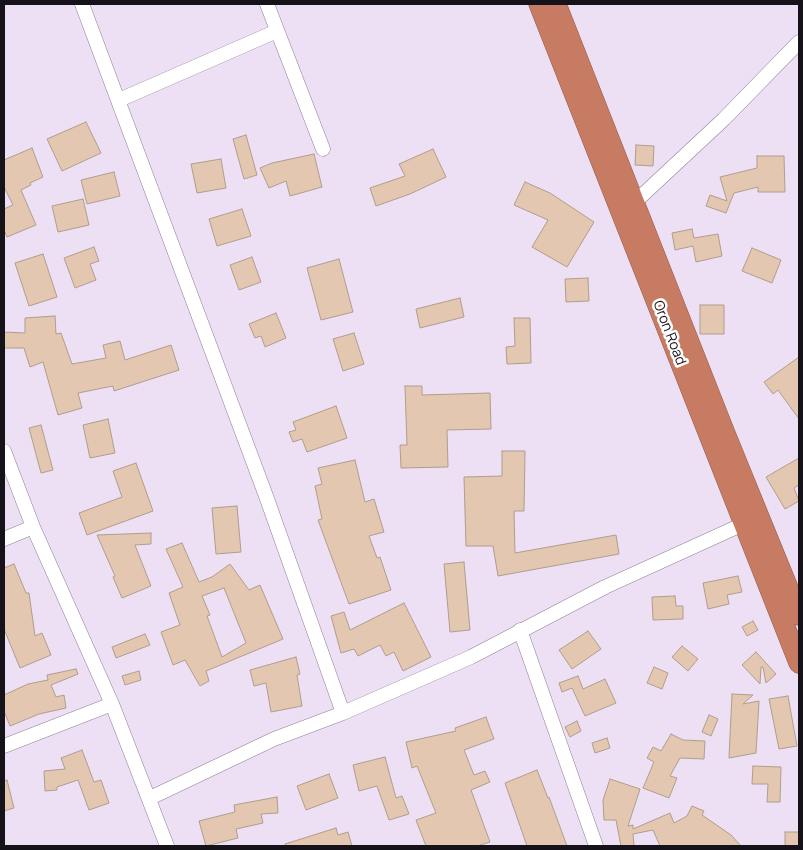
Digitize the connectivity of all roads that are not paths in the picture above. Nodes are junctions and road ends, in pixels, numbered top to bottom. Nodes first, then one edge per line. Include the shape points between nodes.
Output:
1 (82, 4) edge
2 (267, 4) edge
3 (539, 4) edge
4 (556, 4) edge
5 (278, 31) junction
6 (799, 42) edge
7 (119, 100) junction
8 (323, 149) dead end
9 (627, 205) junction
10 (4, 451) edge
11 (753, 519) junction
12 (32, 527) junction
13 (4, 539) edge
14 (799, 615) edge
15 (520, 630) junction
16 (799, 662) edge
17 (112, 704) junction
18 (343, 713) junction
19 (4, 746) edge
20 (150, 798) junction
21 (167, 846) edge
22 (596, 846) edge

1 - 7 street
2 - 5 street
3 - 9 highway, Oron Road
4 - 9 highway, Oron Road
5 - 7 street
5 - 8 street
6 - 9 street via 724,119
7 - 18 street
9 - 11 highway, Oron Road via 724,431
10 - 12 street
11 - 14 highway, Oron Road
11 - 15 street
11 - 16 highway, Oron Road
12 - 13 street
12 - 17 street
15 - 18 street via 471,657
15 - 22 street
17 - 19 street
17 - 20 street
18 - 20 street via 274,739
20 - 21 street

